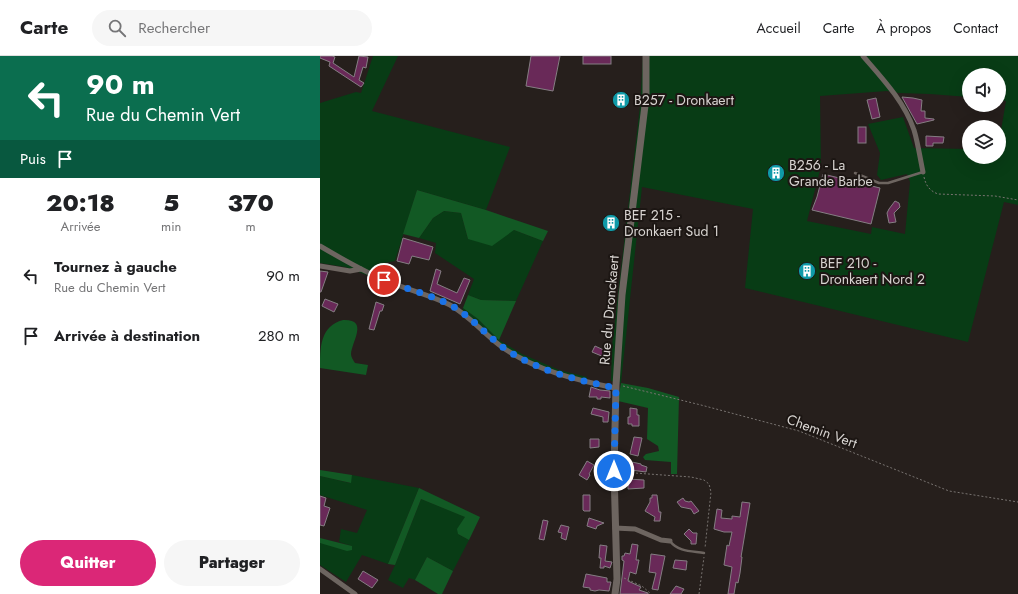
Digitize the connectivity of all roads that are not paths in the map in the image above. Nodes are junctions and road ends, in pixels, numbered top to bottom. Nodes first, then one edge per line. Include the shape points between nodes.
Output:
1 (646, 56) edge
2 (650, 56) edge
3 (863, 56) edge
4 (646, 96) junction
5 (923, 172) joint
6 (855, 173) dead end
7 (320, 246) edge
8 (320, 266) edge
9 (361, 269) junction
10 (616, 387) junction
11 (615, 528) junction
12 (670, 541) joint
13 (704, 553) road end
14 (320, 570) edge
15 (355, 594) edge
16 (615, 594) edge

1 - 4 main road, Rue du Dronckaert
2 - 4 main road, Rue du Dronckaert
3 - 5 street via 891,90 909,118
4 - 10 main road, Rue du Dronckaert via 621,301
5 - 6 lane via 888,183 879,183
7 - 9 street
8 - 9 street via 350,271
9 - 10 street via 449,305 467,316 503,348 536,366
10 - 11 main road, Rue du Dronckaert
11 - 12 street via 635,529
11 - 16 main road, Rue du Dronckaert
12 - 13 lane via 678,549
14 - 15 street

